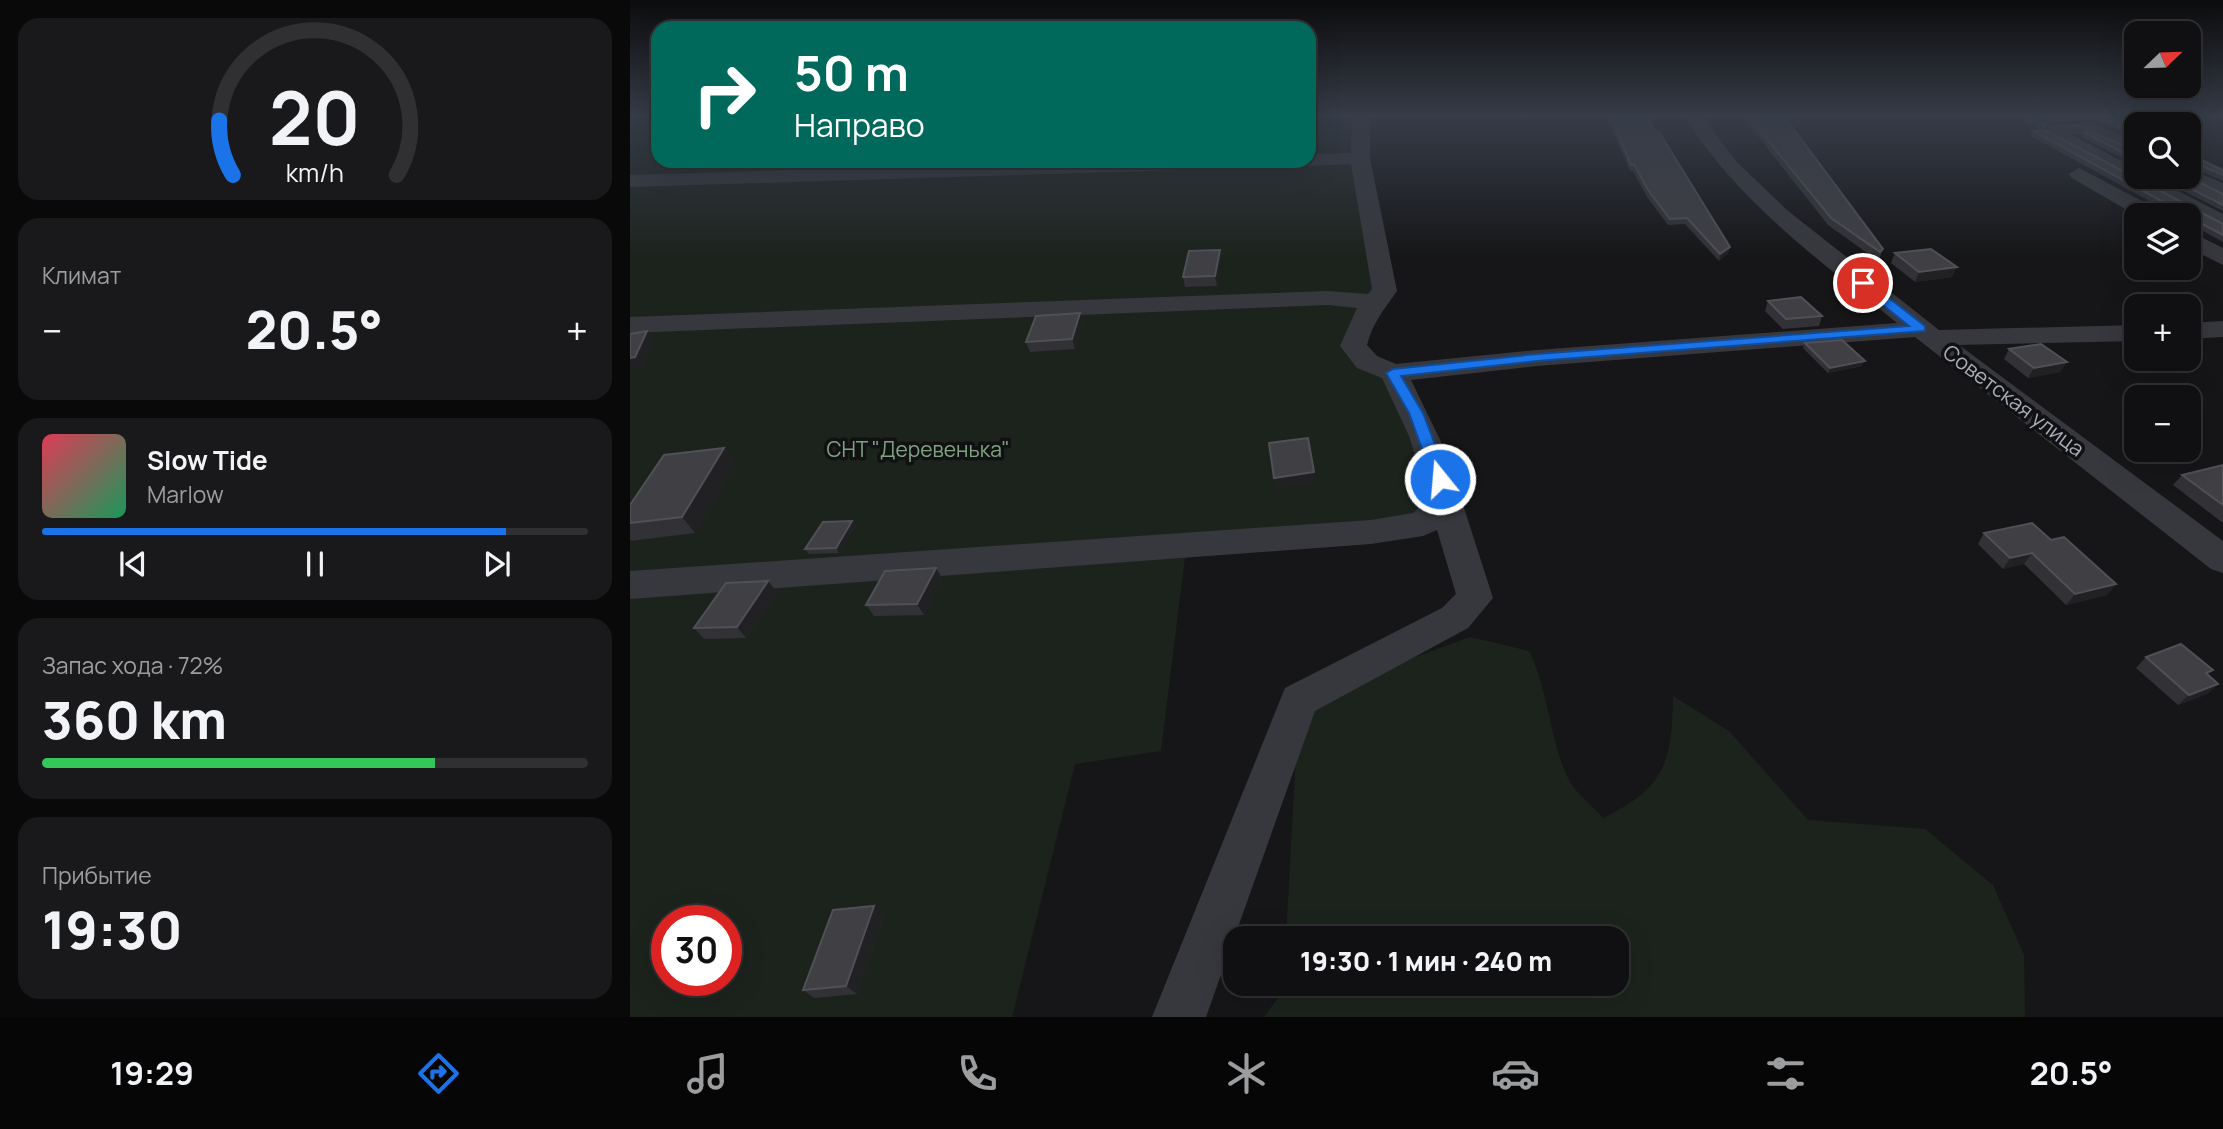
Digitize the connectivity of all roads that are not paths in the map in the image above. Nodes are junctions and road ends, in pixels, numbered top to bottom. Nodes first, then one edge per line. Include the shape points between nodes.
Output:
1 (1361, 163) edge
2 (1730, 163) edge
3 (1052, 168) edge
4 (2079, 174) dead end
5 (630, 181) edge
6 (2201, 181) edge
7 (2159, 189) edge
8 (2223, 191) edge
9 (2130, 203) edge
10 (2223, 223) edge
11 (2201, 245) edge
12 (2223, 258) edge
13 (1372, 302) junction
14 (630, 326) edge
15 (2223, 329) edge
16 (2201, 330) edge
17 (2124, 333) edge
18 (1926, 334) junction
19 (1393, 373) junction
20 (1446, 502) junction
21 (2223, 560) edge
22 (630, 585) edge
23 (1179, 1017) edge

1 - 13 street via 1385,291
2 - 18 street, Советская улица via 1757,194
3 - 5 street
4 - 9 street
6 - 8 street
7 - 10 street
11 - 12 street
13 - 14 street via 1328,298
13 - 19 street via 1359,323 1353,346 1367,362
15 - 16 street
17 - 18 street
18 - 19 street via 1537,358
18 - 21 street, Советская улица
19 - 20 street via 1435,457
20 - 22 street via 1423,524 1371,532
20 - 23 street via 1475,597 1455,618 1299,700

